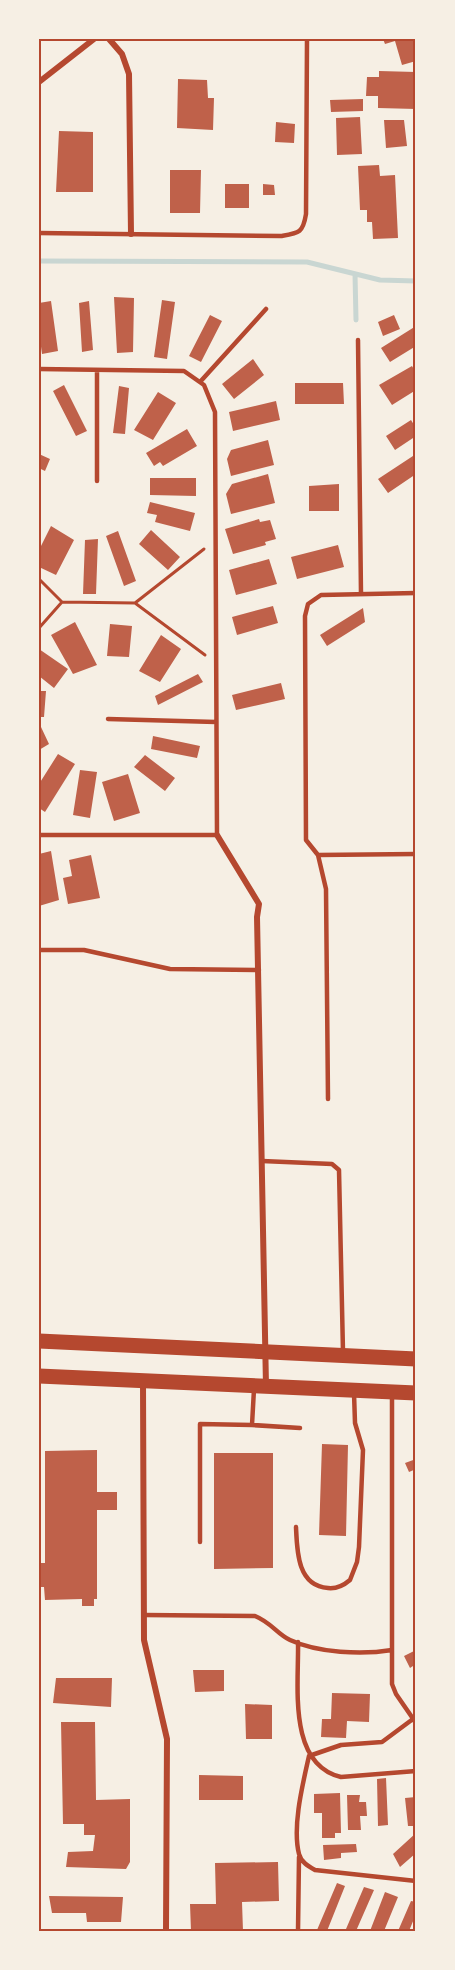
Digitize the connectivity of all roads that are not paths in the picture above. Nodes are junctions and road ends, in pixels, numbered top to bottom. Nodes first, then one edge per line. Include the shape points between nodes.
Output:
1 (94, 39) edge
2 (109, 39) edge
3 (307, 39) edge
4 (39, 82) edge
5 (39, 233) edge
6 (130, 234) junction
7 (266, 309) dead end
8 (358, 340) dead end
9 (39, 369) edge
10 (98, 370) junction
11 (200, 382) junction
12 (97, 481) dead end
13 (416, 593) edge
14 (361, 594) junction
15 (108, 720) dead end
16 (216, 722) junction
17 (39, 835) edge
18 (217, 835) junction
19 (416, 854) edge
20 (318, 855) junction
21 (39, 950) edge
22 (259, 970) junction
23 (328, 1099) dead end
24 (262, 1161) junction
25 (39, 1341) edge
26 (266, 1352) junction
27 (344, 1356) junction
28 (416, 1358) edge
29 (39, 1376) edge
30 (142, 1381) junction
31 (260, 1386) junction
32 (354, 1390) junction
33 (392, 1392) junction
34 (416, 1393) edge
35 (252, 1425) junction
36 (300, 1428) dead end
37 (296, 1527) dead end
38 (200, 1542) dead end
39 (144, 1615) junction
40 (298, 1642) junction
41 (392, 1650) junction
42 (415, 1721) edge
43 (309, 1756) junction
44 (416, 1771) edge
45 (299, 1855) junction
46 (416, 1881) edge
47 (166, 1931) edge
48 (298, 1931) edge

1 - 4 street
2 - 6 street via 122,54 129,74
3 - 6 lane via 304,226 297,233 281,236
5 - 6 lane
7 - 11 lane
8 - 14 lane
9 - 10 lane
10 - 11 lane via 184,371
10 - 12 lane
11 - 16 lane via 215,412
13 - 14 lane
14 - 20 lane via 321,595 308,604 305,616 306,840
15 - 16 lane
16 - 18 lane
17 - 18 lane
18 - 22 street via 259,904
19 - 20 lane
20 - 23 lane via 326,889
21 - 22 lane via 84,950 170,969
22 - 24 street
24 - 26 street
24 - 27 lane via 332,1164 339,1170
25 - 26 highway
26 - 27 highway
26 - 31 street
27 - 28 highway
29 - 30 highway
30 - 31 highway
30 - 39 street
31 - 32 highway
31 - 35 lane
32 - 33 highway
32 - 37 lane via 354,1423 363,1450 358,1555 350,1580 324,1588 308,1579 299,1559
33 - 34 highway
33 - 41 lane
35 - 36 lane
35 - 38 lane via 200,1425
39 - 40 lane via 255,1616
39 - 47 street via 144,1640 167,1739
40 - 41 lane via 349,1652
40 - 43 lane via 300,1724
41 - 42 lane via 392,1684
42 - 43 lane via 382,1742 341,1745
43 - 44 lane via 329,1774 341,1777
43 - 45 lane via 300,1795
45 - 46 lane via 305,1865 315,1870
45 - 48 lane

